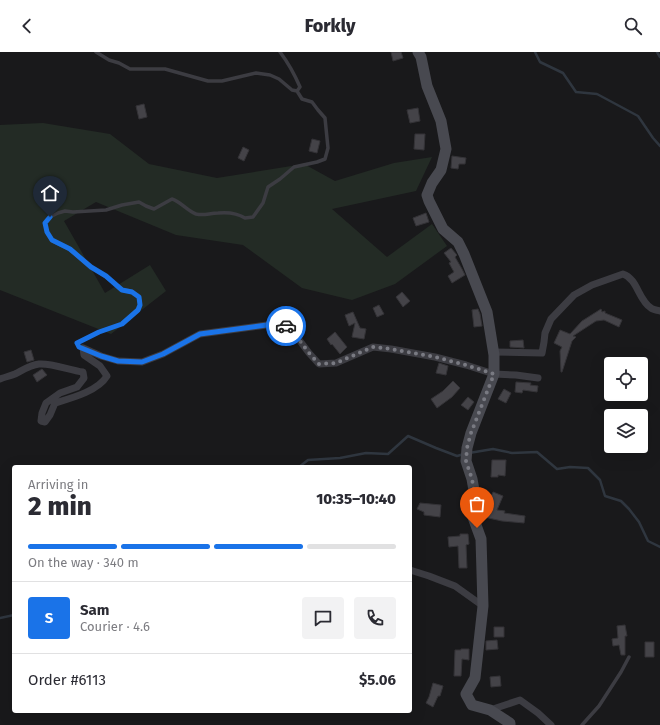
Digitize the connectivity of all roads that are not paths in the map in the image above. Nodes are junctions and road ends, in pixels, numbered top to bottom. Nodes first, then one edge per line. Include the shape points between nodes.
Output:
1 (96, 52) edge
2 (280, 52) edge
3 (418, 52) edge
4 (297, 91) junction
5 (660, 311) edge
6 (83, 348) junction
7 (493, 352) junction
8 (494, 374) junction
9 (538, 378) dead end
10 (0, 379) edge
11 (412, 571) edge
12 (483, 606) junction
13 (629, 657) dead end
14 (490, 710) junction
15 (510, 725) edge
16 (550, 725) edge
17 (582, 725) edge

1 - 4 lane via 130,69 165,69 208,81 222,81 256,73 270,75
2 - 4 lane via 298,82 300,87
3 - 7 street via 427,86 441,121 446,149 441,170 428,195 429,201 443,229 458,242 464,254 487,312
4 - 6 lane via 302,99 312,102 326,118 328,148 325,159 294,167 268,187 263,203 253,217 245,218 238,214 216,212 205,215 195,213 172,199 154,209 139,202 106,210 58,213 45,223 52,240 70,249 122,290 139,297 138,310 122,324 77,343
5 - 7 street via 651,308 645,302 628,275 623,274 592,285 574,295 551,319 544,333 542,353
6 - 8 street via 118,361 142,362 200,334 274,324 287,326 319,364 336,363 373,347 435,357
6 - 10 street via 84,355 100,366 107,376 105,380 84,394 55,403 45,422 41,421 46,403 77,386 84,378 83,372 39,364
7 - 8 street
8 - 9 street
8 - 12 street via 473,427 466,461 475,496 473,517 481,539
11 - 12 street via 455,586
12 - 14 street via 475,678 466,694 472,706
13 - 17 lane via 599,706
14 - 15 street
14 - 16 street via 520,700

